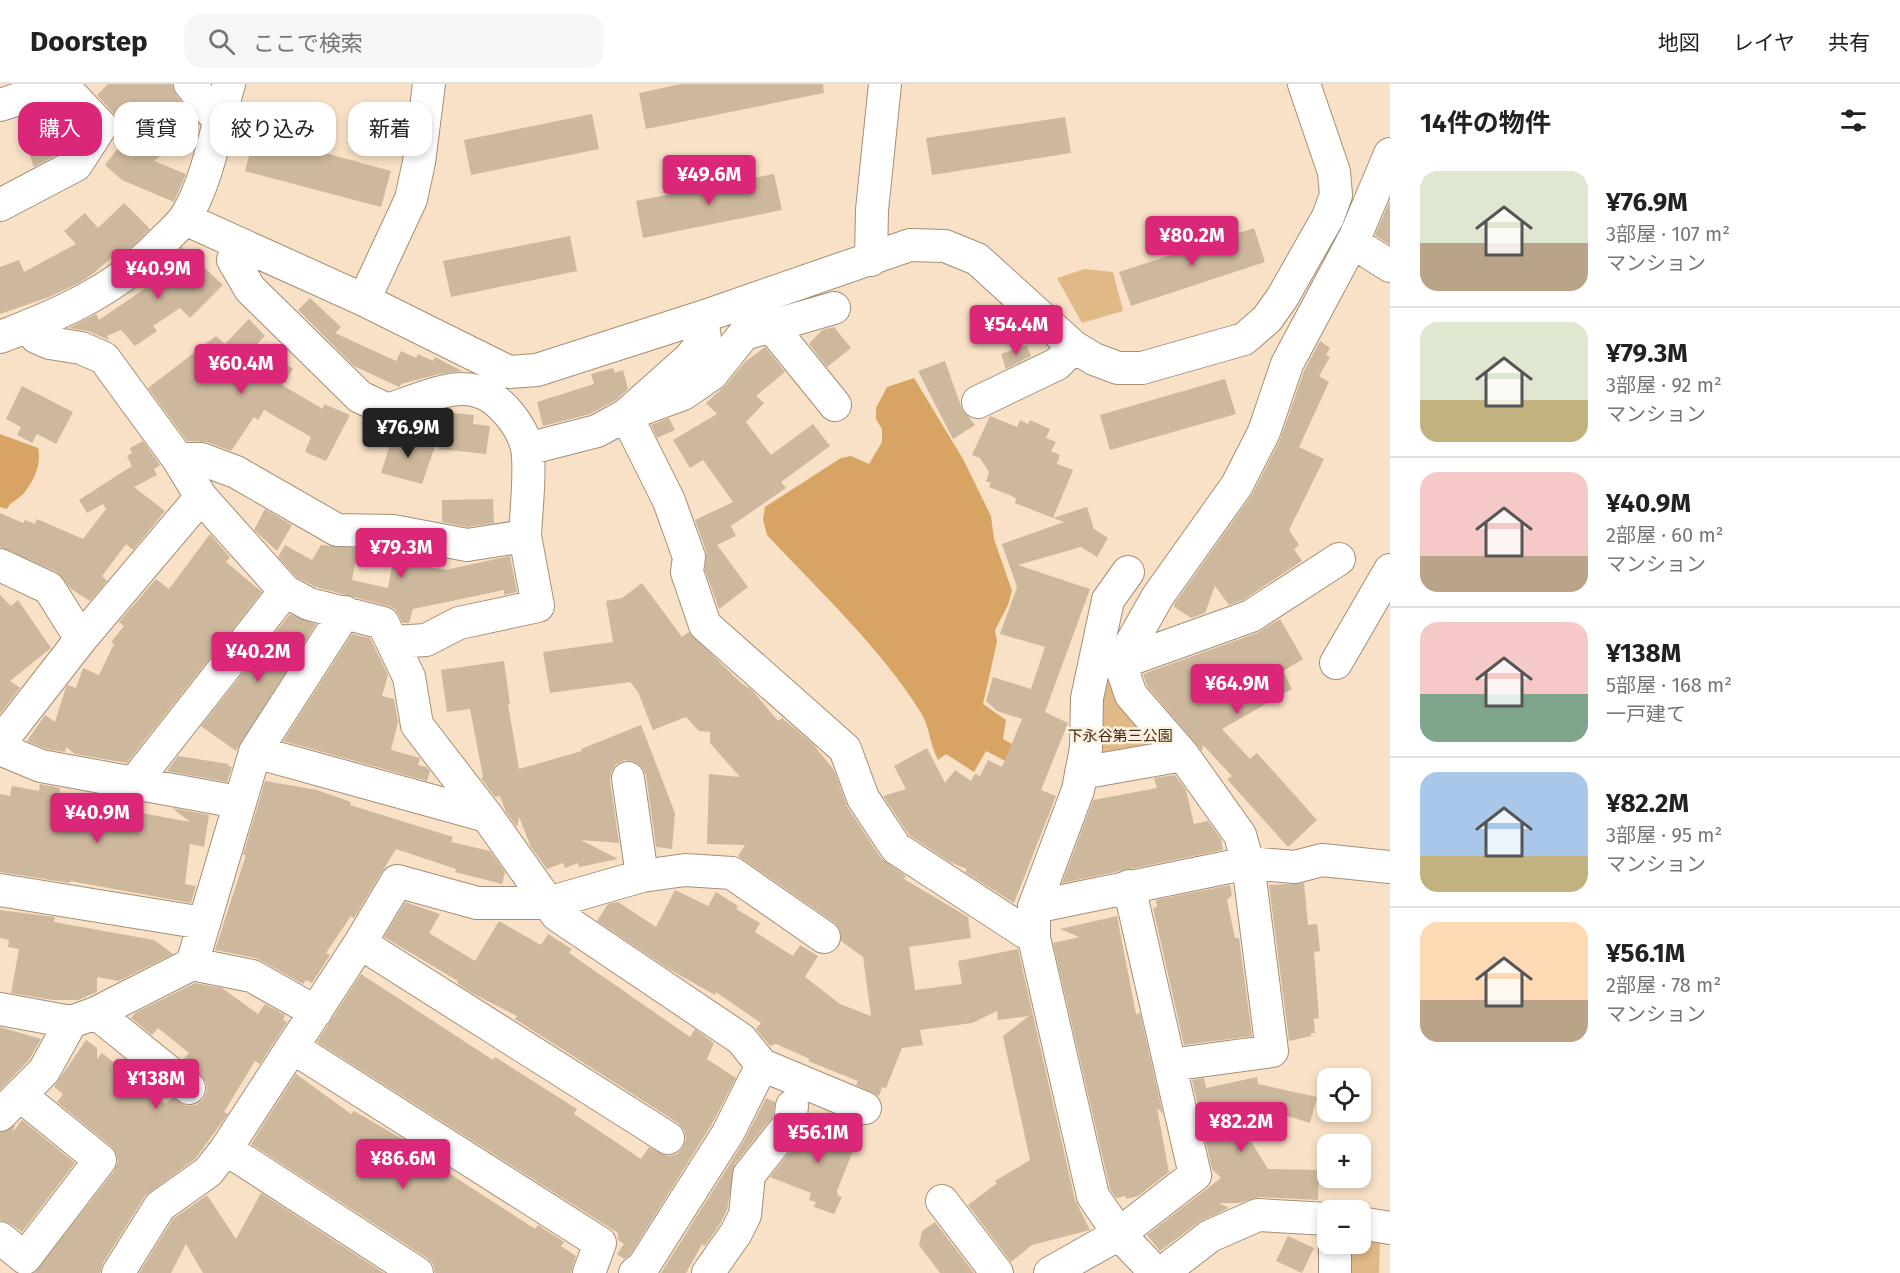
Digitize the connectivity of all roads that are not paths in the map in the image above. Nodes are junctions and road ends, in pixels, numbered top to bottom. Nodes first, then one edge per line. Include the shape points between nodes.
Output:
1 (190, 84) edge
2 (229, 84) edge
3 (429, 84) edge
4 (885, 84) edge
5 (1308, 86) edge
6 (224, 102) edge
7 (0, 105) edge
8 (210, 110) edge
9 (210, 148) edge
10 (1390, 154) edge
11 (0, 205) edge
12 (184, 219) junction
13 (1352, 242) junction
14 (240, 246) junction
15 (871, 260) junction
16 (1390, 266) edge
17 (364, 300) junction
18 (834, 308) dead end
19 (702, 317) junction
20 (771, 326) junction
21 (30, 327) junction
22 (0, 337) edge
23 (1074, 347) junction
24 (978, 402) dead end
25 (835, 405) dead end
26 (626, 415) junction
27 (527, 449) junction
28 (178, 459) junction
29 (201, 497) junction
30 (525, 536) junction
31 (1339, 560) dead end
32 (0, 565) edge
33 (1390, 570) edge
34 (1128, 572) dead end
35 (285, 591) junction
36 (345, 612) junction
37 (81, 639) junction
38 (394, 642) junction
39 (1120, 663) junction
40 (1336, 663) dead end
41 (0, 743) edge
42 (0, 749) edge
43 (255, 752) junction
44 (1183, 755) junction
45 (1081, 773) junction
46 (628, 778) dead end
47 (134, 783) junction
48 (238, 802) junction
49 (487, 816) junction
50 (1248, 863) junction
51 (1390, 867) edge
52 (642, 876) junction
53 (1129, 886) junction
54 (0, 890) edge
55 (548, 903) junction
56 (1034, 907) junction
57 (203, 923) junction
58 (824, 937) dead end
59 (1024, 939) junction
60 (360, 943) junction
61 (192, 964) junction
62 (0, 1009) edge
63 (316, 1012) junction
64 (84, 1018) junction
65 (292, 1047) junction
66 (762, 1065) junction
67 (1170, 1065) junction
68 (189, 1088) dead end
69 (10, 1105) edge
70 (792, 1106) dead end
71 (865, 1108) dead end
72 (668, 1138) dead end
73 (226, 1149) junction
74 (942, 1201) dead end
75 (1317, 1218) edge
76 (1371, 1224) edge
77 (1390, 1227) edge
78 (1119, 1234) junction
79 (0, 1238) edge
80 (1335, 1254) edge
81 (592, 1272) edge
82 (118, 1273) edge
83 (417, 1273) edge
84 (635, 1273) edge
85 (708, 1273) edge
86 (997, 1273) edge
87 (1050, 1273) edge
88 (1156, 1273) edge
89 (1162, 1273) edge
90 (1335, 1273) edge

1 - 8 street
2 - 6 street
3 - 17 street via 411,199
4 - 15 street
5 - 23 street via 1334,172 1336,195 1328,217 1267,319 1244,339 1142,368 1118,368
7 - 11 street via 62,85 101,126 76,165
9 - 12 street via 199,187
10 - 13 street
12 - 14 street
12 - 21 street via 120,281
13 - 16 street
13 - 39 street via 1287,364 1264,432 1237,485 1158,596
14 - 17 street
14 - 27 street via 233,260 250,289 360,397 388,410 450,391 477,391 500,403
15 - 19 street
15 - 23 street via 910,245 945,246 977,259
17 - 19 street via 509,372 537,370
18 - 20 street
19 - 26 street via 705,339 690,358
20 - 25 street
20 - 26 street via 744,334 712,374 683,394
21 - 22 street
21 - 28 street via 36,337 50,343 81,348 104,358
23 - 24 street via 1056,364
26 - 27 street via 597,431
26 - 59 street via 669,501 689,557 687,572 705,625 845,749 863,798 896,848
27 - 30 street
28 - 29 street
28 - 30 street via 201,459 236,472 337,530 393,531 467,545
29 - 35 street
29 - 37 street
30 - 38 street via 538,606 459,623 426,640
31 - 39 street via 1251,616
32 - 37 street via 49,588
33 - 40 street
34 - 45 street via 1108,600 1094,657
35 - 36 street via 309,604
35 - 47 street
36 - 38 street via 383,623
36 - 43 street
37 - 41 street
38 - 49 street via 409,677 417,725
39 - 44 street via 1131,695
42 - 47 street via 41,766
43 - 48 street
43 - 49 street
44 - 45 street
44 - 50 street via 1240,835
45 - 56 street
46 - 52 street
47 - 48 street
48 - 57 street
49 - 55 street
50 - 51 street via 1295,867 1322,860
50 - 53 street
50 - 67 street via 1272,1051
52 - 55 street
52 - 58 street via 685,870 732,873
53 - 56 street
53 - 67 street
54 - 57 street
55 - 60 street via 477,903 397,880
55 - 66 street via 557,915 741,1039
56 - 59 street
57 - 61 street
59 - 78 street via 1093,1197
60 - 63 street
60 - 72 street
61 - 63 street via 252,976
61 - 64 street
62 - 64 street
63 - 65 street
64 - 68 street
64 - 69 street via 44,1071
65 - 73 street
65 - 81 street via 600,1242
66 - 71 street
66 - 84 street via 728,1133 643,1267
67 - 78 street via 1196,1175
69 - 79 street via 100,1160 25,1258
70 - 85 street via 790,1123 749,1175 745,1215
73 - 82 street via 208,1172 160,1206
73 - 83 street
74 - 86 street
75 - 89 street via 1258,1215 1210,1236
76 - 77 street
78 - 87 street
78 - 88 street
80 - 90 street

